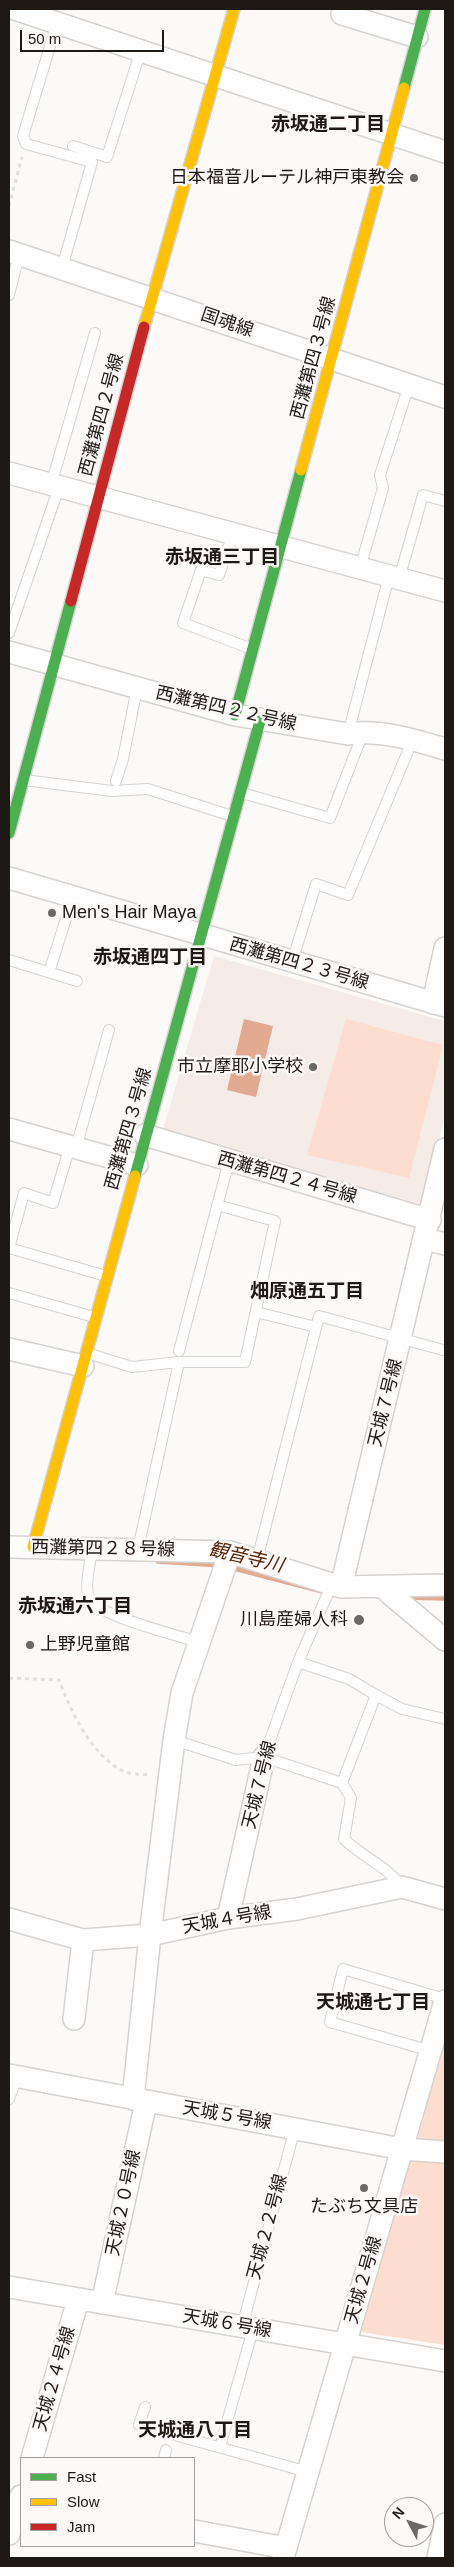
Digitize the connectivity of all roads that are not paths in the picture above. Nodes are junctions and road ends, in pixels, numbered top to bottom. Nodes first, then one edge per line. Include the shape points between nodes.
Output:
1 (15, 9) edge
2 (234, 9) edge
3 (343, 9) edge
4 (424, 9) edge
5 (57, 23) junction
6 (417, 37) junction
7 (141, 50) junction
8 (217, 75) junction
9 (391, 135) junction
10 (73, 146) dead end
11 (445, 152) edge
12 (14, 253) edge
13 (62, 268) junction
14 (9, 295) edge
15 (152, 298) junction
16 (96, 333) dead end
17 (332, 359) junction
18 (409, 385) junction
19 (445, 397) edge
20 (9, 473) edge
21 (55, 486) junction
22 (98, 498) junction
23 (445, 501) edge
24 (233, 534) junction
25 (280, 547) junction
26 (360, 568) junction
27 (394, 578) junction
28 (445, 591) edge
29 (9, 633) edge
30 (253, 650) junction
31 (9, 652) edge
32 (54, 665) junction
33 (137, 688) junction
34 (235, 715) junction
35 (260, 720) junction
36 (356, 733) junction
37 (413, 739) junction
38 (445, 749) edge
39 (23, 780) junction
40 (116, 780) dead end
41 (241, 793) junction
42 (234, 816) junction
43 (9, 832) edge
44 (9, 878) edge
45 (73, 897) junction
46 (201, 936) junction
47 (445, 948) edge
48 (9, 960) edge
49 (292, 963) junction
50 (49, 972) junction
51 (77, 981) dead end
52 (439, 1005) edge
53 (109, 1030) dead end
54 (9, 1129) edge
55 (145, 1136) junction
56 (73, 1147) junction
57 (445, 1149) edge
58 (229, 1161) junction
59 (137, 1165) junction
60 (217, 1205) junction
61 (433, 1234) edge
62 (9, 1248) edge
63 (107, 1276) junction
64 (9, 1293) edge
65 (256, 1312) junction
66 (95, 1318) junction
67 (316, 1327) junction
68 (401, 1338) junction
69 (9, 1349) edge
70 (443, 1350) dead end
71 (179, 1356) junction
72 (84, 1359) junction
73 (9, 1547) edge
74 (33, 1547) junction
75 (92, 1548) junction
76 (138, 1549) junction
77 (227, 1560) junction
78 (257, 1560) junction
79 (445, 1585) edge
80 (388, 1590) junction
81 (332, 1591) junction
82 (445, 1640) edge
83 (199, 1642) junction
84 (298, 1662) junction
85 (376, 1694) junction
86 (445, 1719) edge
87 (174, 1740) junction
88 (264, 1757) junction
89 (342, 1783) junction
90 (402, 1887) junction
91 (445, 1899) edge
92 (228, 1918) junction
93 (9, 1919) edge
94 (150, 1935) junction
95 (83, 1940) junction
96 (445, 2000) edge
97 (74, 2019) dead end
98 (431, 2051) junction
99 (13, 2076) edge
100 (9, 2099) edge
101 (140, 2101) junction
102 (295, 2128) junction
103 (402, 2149) junction
104 (445, 2152) edge
105 (9, 2287) edge
106 (78, 2300) junction
107 (102, 2303) junction
108 (247, 2328) junction
109 (345, 2344) junction
110 (445, 2361) edge
111 (145, 2407) dead end
112 (220, 2447) junction
113 (32, 2457) edge
114 (308, 2472) junction
115 (18, 2498) edge
116 (445, 2524) edge
117 (195, 2531) edge
118 (9, 2534) edge
119 (285, 2553) edge
120 (438, 2558) edge

1 - 5 street
2 - 8 street, 西灘第四２号線
3 - 6 street via 342,14
4 - 6 street, 西灘第四３号線
5 - 7 street
5 - 13 lane via 23,136 26,144 92,162
6 - 9 street, 西灘第四３号線
7 - 8 street
7 - 10 lane via 107,157
8 - 9 street
8 - 15 street, 西灘第四２号線
9 - 11 street
9 - 17 street, 西灘第四３号線
12 - 13 street, 国魂線
12 - 14 lane
13 - 15 street, 国魂線
15 - 17 street, 国魂線
15 - 22 street, 西灘第四２号線
16 - 21 lane
17 - 18 street, 国魂線
17 - 25 street, 西灘第四３号線
18 - 19 street, 国魂線
18 - 26 lane via 380,475 383,488
20 - 21 street
21 - 22 street
21 - 29 lane
22 - 24 street
22 - 32 street, 西灘第四２号線
23 - 27 lane via 423,495
24 - 25 street
24 - 30 lane via 219,575 201,570 183,624
25 - 26 street
25 - 30 street, 西灘第四３号線
26 - 27 street
27 - 28 street
27 - 36 lane
30 - 34 street, 西灘第四３号線
31 - 32 street, 西灘第四２２号線
32 - 33 street, 西灘第四２２号線
32 - 39 street, 西灘第四２号線
33 - 34 street, 西灘第四２２号線
33 - 40 lane
34 - 35 street, 西灘第四２２号線
35 - 36 street, 西灘第四２２号線
35 - 41 street, 西灘第四３号線
36 - 37 street, 西灘第四２２号線
36 - 41 lane via 330,818
37 - 38 street, 西灘第四２２号線
37 - 49 lane via 348,895 316,884
39 - 42 lane via 112,791 148,789
39 - 43 street, 西灘第四２号線
41 - 42 street, 西灘第四３号線
42 - 46 street, 西灘第四３号線
44 - 45 street, 西灘第四２３号線
45 - 46 street, 西灘第四２３号線
45 - 50 lane
46 - 49 street, 西灘第四２３号線
46 - 55 street, 西灘第四３号線
47 - 52 street
48 - 50 lane
49 - 52 street, 西灘第四２３号線
50 - 51 lane
53 - 56 lane
54 - 56 street
55 - 58 street, 西灘第四２４号線
55 - 59 street, 西灘第四３号線
56 - 59 street
56 - 62 lane via 53,1203 24,1193
57 - 61 street, 天城７号線
58 - 60 lane
58 - 61 street, 西灘第四２４号線
59 - 63 street, 西灘第四３号線
60 - 65 lane via 275,1221
60 - 71 lane
61 - 68 street, 天城７号線
62 - 63 lane
63 - 66 street, 西灘第四３号線
64 - 66 lane
65 - 67 lane
65 - 71 lane via 245,1362
66 - 72 street, 西灘第四３号線
67 - 68 lane via 319,1316
67 - 78 lane
68 - 70 lane
68 - 81 street, 天城７号線
69 - 72 street
71 - 72 lane via 132,1367
71 - 76 lane
72 - 74 street, 西灘第四３号線
73 - 74 street, 西灘第四２８号線
74 - 75 street, 西灘第四２８号線
75 - 76 street, 西灘第四２８号線
75 - 83 lane via 87,1591 90,1601 108,1613
76 - 77 street, 西灘第四２８号線
77 - 78 street, 西灘第四２８号線
77 - 83 street, 天城２０号線
78 - 81 street, 西灘第四２８号線
79 - 80 street, 西灘第四２８号線
80 - 81 street, 西灘第四２８号線
80 - 82 street
81 - 84 lane, 天城７号線
83 - 87 street, 天城２０号線 via 182,1693
84 - 85 lane via 349,1680
84 - 88 lane, 天城７号線
85 - 86 lane via 402,1709
85 - 89 lane
87 - 88 lane via 236,1760
87 - 94 street, 天城２０号線
88 - 89 lane
88 - 92 street, 天城７号線
89 - 90 lane via 351,1798 344,1839 392,1874
90 - 91 street, 天城４号線
90 - 92 street, 天城４号線 via 297,1909
92 - 94 street, 天城４号線
93 - 95 street, 天城４号線
94 - 95 street, 天城４号線
94 - 101 street, 天城２０号線
95 - 97 street
96 - 98 street, 天城２号線
96 - 98 lane via 343,1969 330,2022
98 - 103 street, 天城２号線
99 - 100 lane
99 - 101 street, 天城５号線
101 - 102 street, 天城５号線
101 - 107 street, 天城２０号線
102 - 103 street, 天城５号線
102 - 108 lane, 天城２２号線
103 - 104 street, 天城５号線
103 - 109 street, 天城２号線
105 - 106 street, 天城６号線
106 - 107 street, 天城６号線
106 - 113 street, 天城２４号線
107 - 108 street, 天城６号線
108 - 109 street, 天城６号線
108 - 112 lane, 天城２２号線
109 - 110 street, 天城６号線
109 - 114 street, 天城２号線
111 - 112 lane via 139,2425
112 - 114 lane
114 - 119 street, 天城２号線
115 - 118 street
116 - 120 street
117 - 119 street

